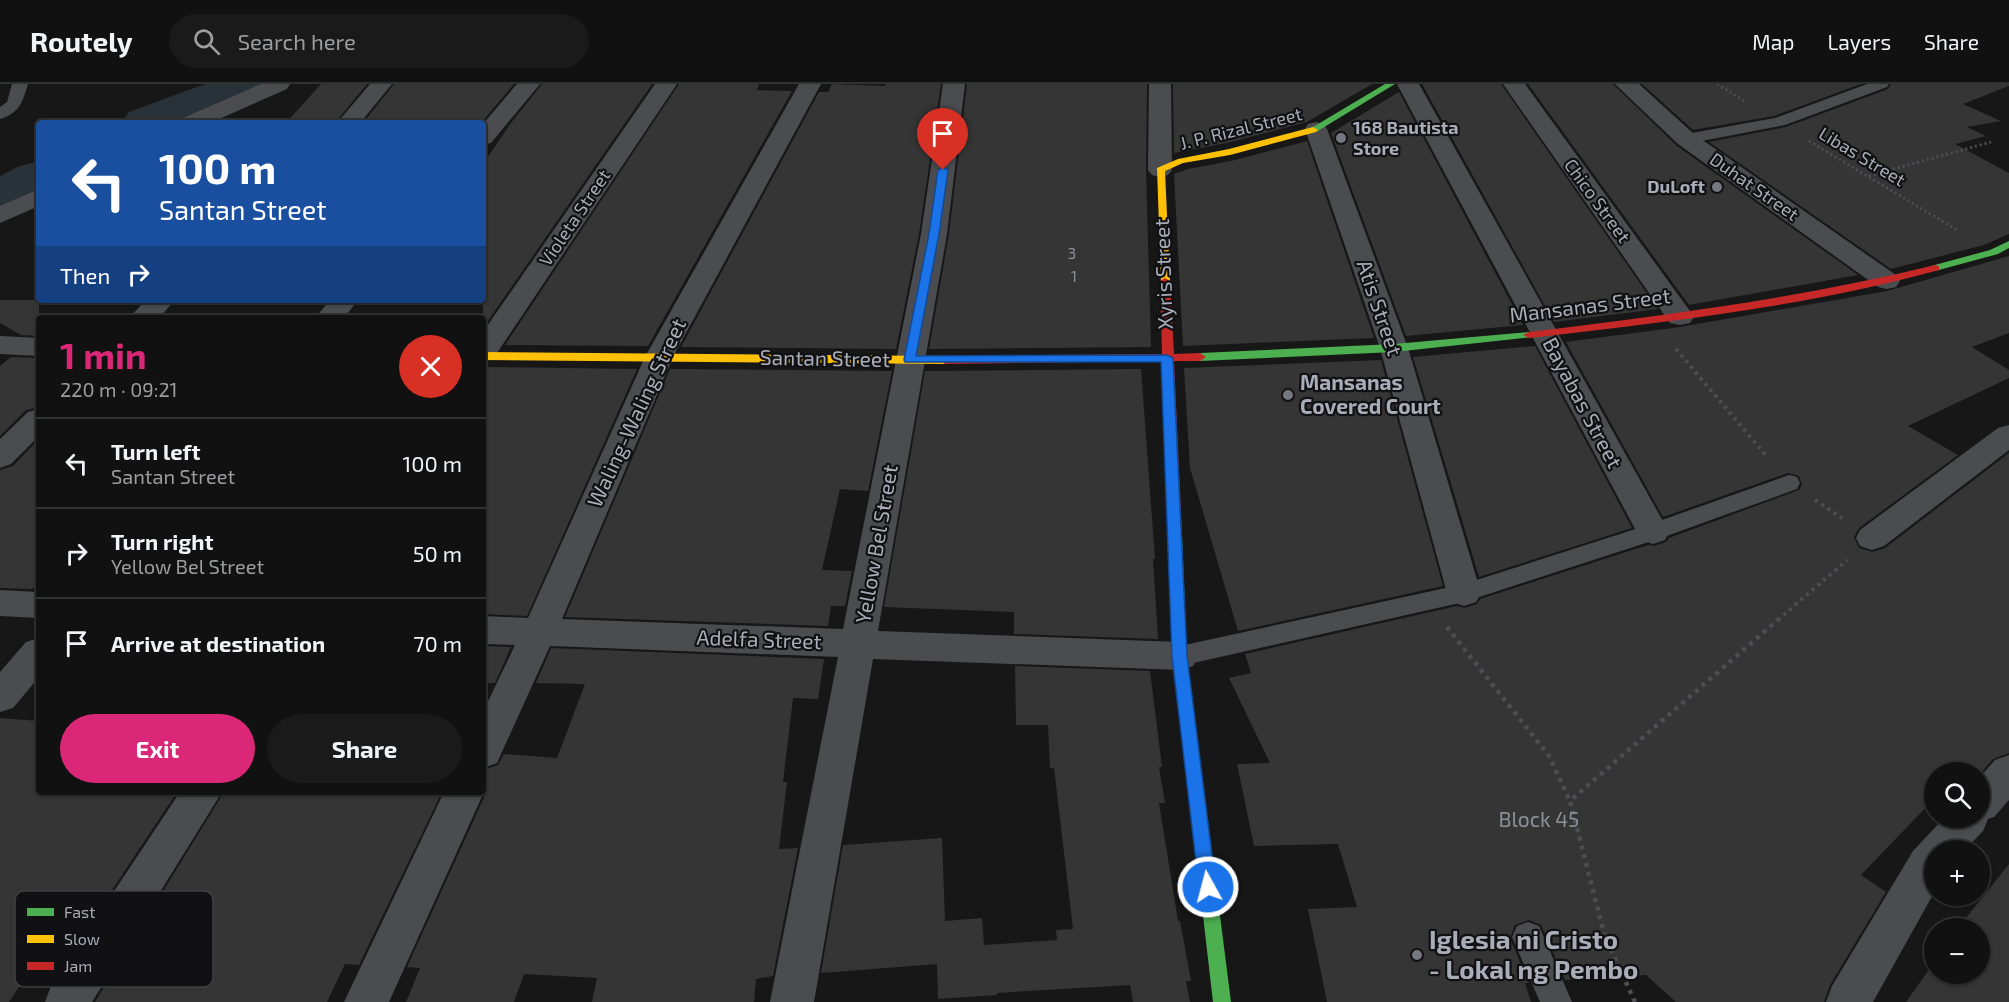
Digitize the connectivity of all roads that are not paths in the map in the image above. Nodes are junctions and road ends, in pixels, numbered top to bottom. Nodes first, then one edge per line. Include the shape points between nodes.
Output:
1 (20, 84) edge
2 (279, 84) edge
3 (381, 84) edge
4 (529, 84) edge
5 (666, 84) edge
6 (810, 84) edge
7 (954, 84) edge
8 (1160, 84) edge
9 (1391, 84) edge
10 (1408, 84) edge
11 (1514, 84) edge
12 (1626, 84) edge
13 (1881, 84) edge
14 (0, 114) edge
15 (197, 120) edge
16 (351, 120) edge
17 (1316, 129) junction
18 (486, 134) edge
19 (1686, 139) junction
20 (1160, 170) junction
21 (36, 198) edge
22 (0, 216) edge
23 (2009, 244) edge
24 (1887, 281) junction
25 (159, 303) edge
26 (342, 303) edge
27 (146, 315) edge
28 (332, 315) edge
29 (1680, 317) junction
30 (1545, 334) junction
31 (0, 345) edge
32 (36, 347) edge
33 (1394, 348) junction
34 (486, 350) edge
35 (486, 354) edge
36 (659, 357) junction
37 (1167, 358) junction
38 (909, 360) junction
39 (36, 422) edge
40 (2009, 435) edge
41 (0, 457) edge
42 (1789, 483) road end
43 (1653, 532) junction
44 (1872, 538) road end
45 (1464, 593) junction
46 (0, 603) edge
47 (36, 605) edge
48 (486, 630) edge
49 (539, 632) junction
50 (860, 644) junction
51 (36, 655) edge
52 (1180, 656) junction
53 (0, 697) edge
54 (486, 746) edge
55 (2009, 772) edge
56 (1990, 794) edge
57 (200, 795) edge
58 (463, 795) edge
59 (1960, 828) edge
60 (1949, 840) edge
61 (1924, 871) edge
62 (138, 891) edge
63 (1528, 937) dead end
64 (77, 987) edge
65 (67, 1002) edge
66 (366, 1002) edge
67 (792, 1002) edge
68 (1222, 1002) edge
69 (1556, 1002) edge
70 (1848, 1002) edge

1 - 14 lane via 14,104
2 - 15 street
3 - 16 street
4 - 18 street
5 - 34 street, Violeta Street
6 - 36 street, Waling-Waling Street
7 - 38 street, Yellow Bel Street via 934,234
8 - 20 street, Xyris Street
9 - 17 street, J. P. Rizal Street
10 - 30 street, Bayabas Street
11 - 29 street, Chico Street
12 - 19 street, Duhat Street
13 - 19 lane via 1779,122
17 - 20 street, J. P. Rizal Street via 1181,161
17 - 33 street, Atis Street
19 - 24 street, Duhat Street
20 - 37 street, Xyris Street
21 - 22 street
23 - 24 street, Mansanas Street via 1994,252
24 - 29 street, Mansanas Street
25 - 27 street
26 - 28 street
29 - 30 street, Mansanas Street
30 - 33 street, Mansanas Street
30 - 43 street, Bayabas Street
31 - 32 street
33 - 37 street, Mansanas Street
33 - 45 street, Atis Street
35 - 36 street, Santan Street
36 - 38 street, Santan Street
36 - 49 street, Waling-Waling Street
37 - 38 street, Santan Street
37 - 52 street, Xyris Street
38 - 50 street, Yellow Bel Street
39 - 41 street
40 - 44 street
42 - 43 lane
43 - 45 lane
45 - 52 lane
46 - 47 street
48 - 49 street, Adelfa Street
49 - 50 street, Adelfa Street
49 - 54 street, Waling-Waling Street
50 - 52 street, Adelfa Street
50 - 67 street, Yellow Bel Street
51 - 53 street
52 - 68 street, Xyris Street
55 - 56 street
57 - 62 street
58 - 66 street
59 - 60 street
61 - 70 street
63 - 69 lane
64 - 65 street

